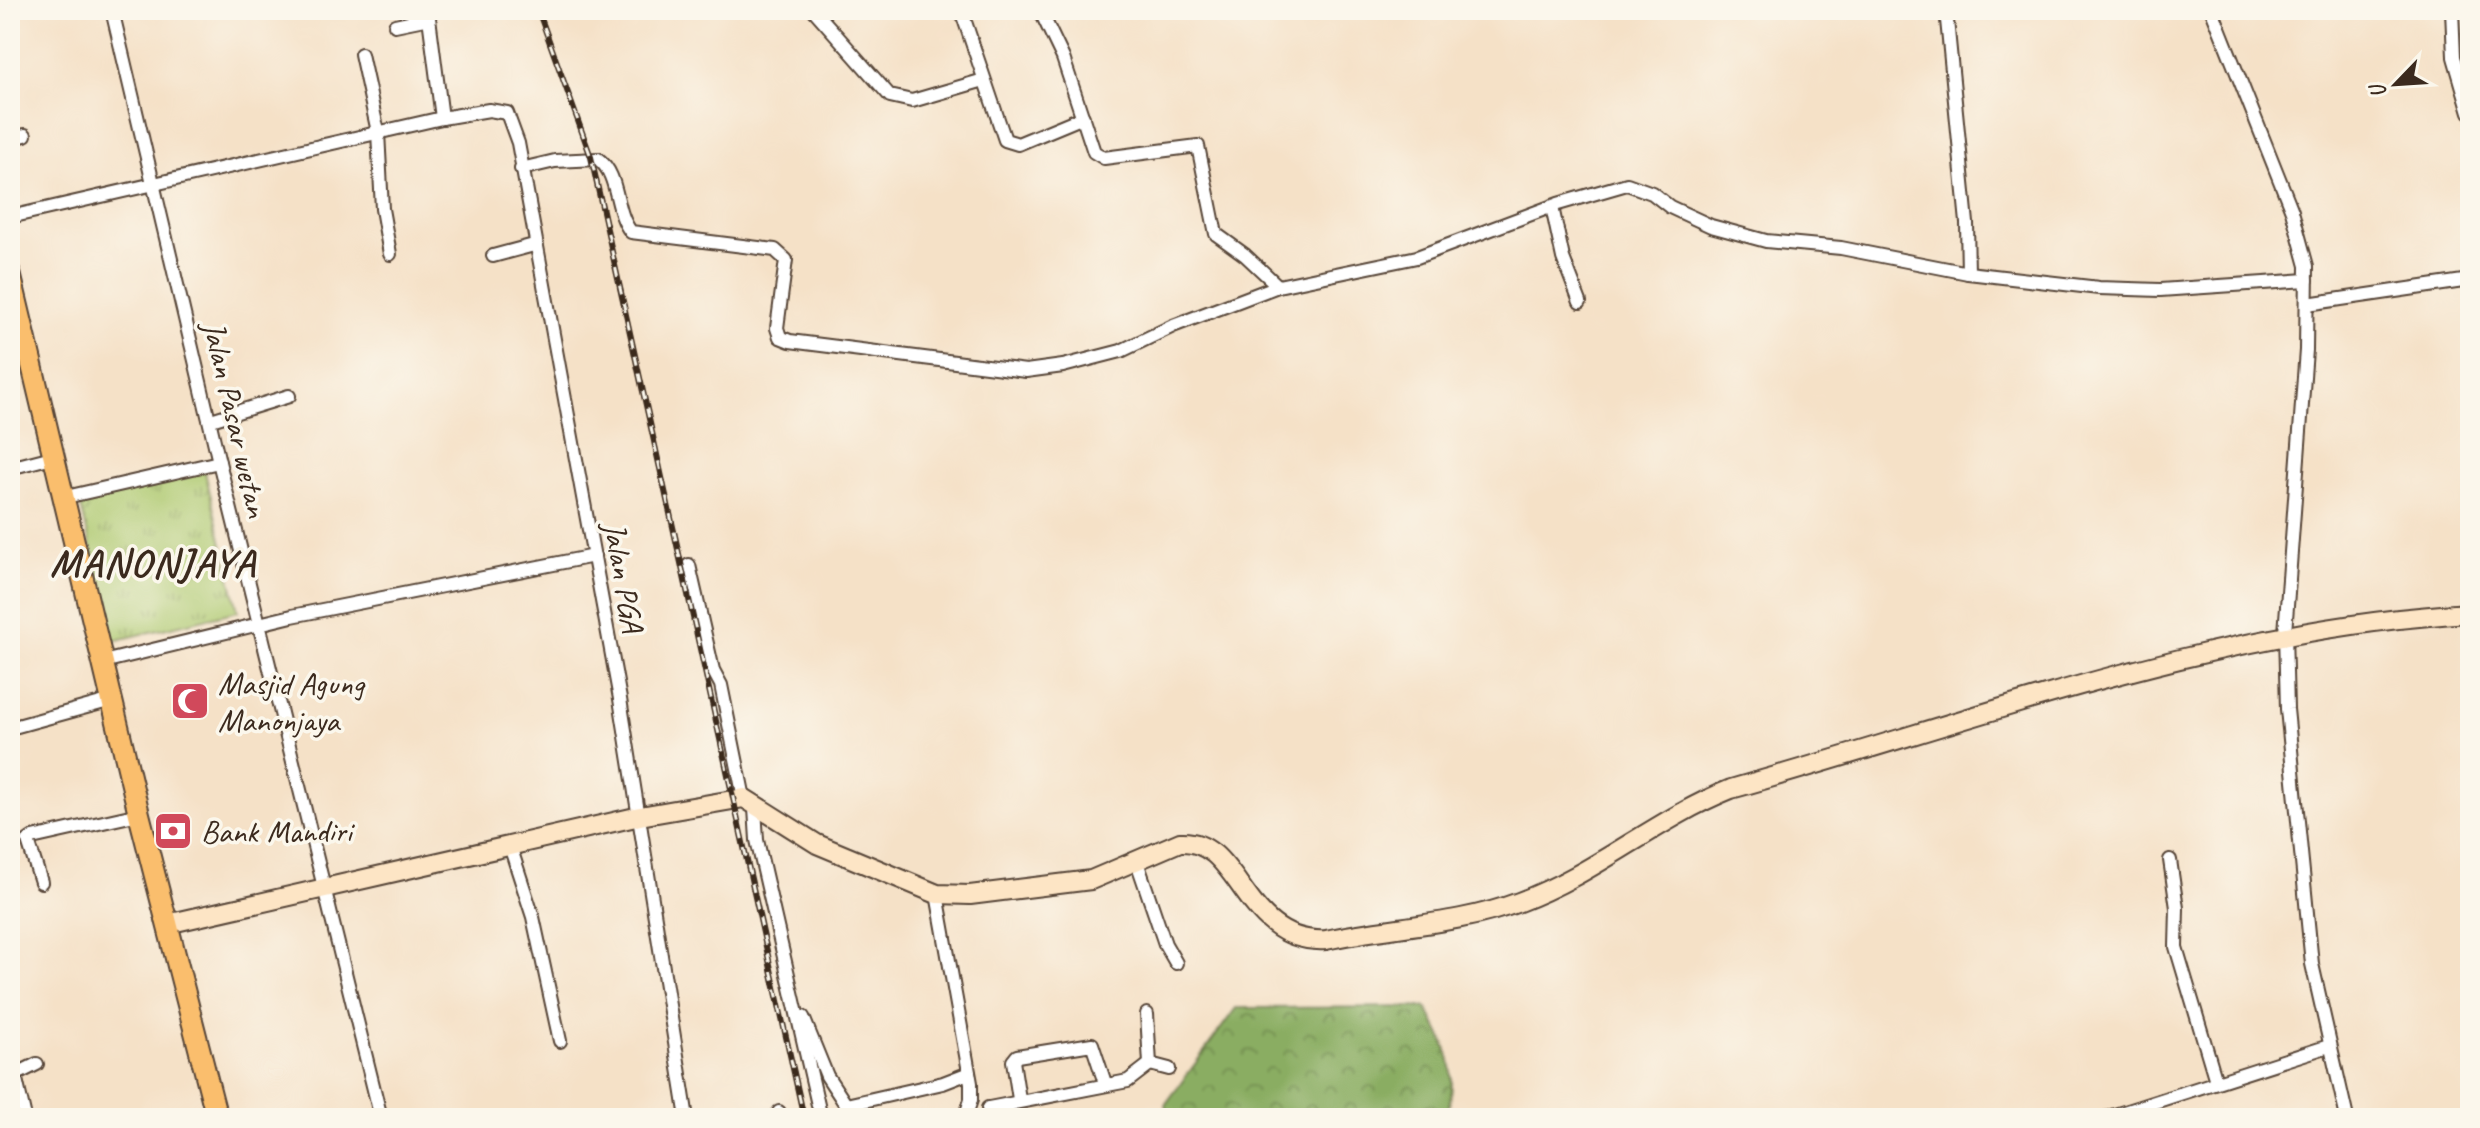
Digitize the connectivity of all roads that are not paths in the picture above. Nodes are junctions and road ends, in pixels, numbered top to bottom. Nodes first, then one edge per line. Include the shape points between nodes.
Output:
1 (112, 10) edge
2 (814, 10) edge
3 (961, 10) edge
4 (1040, 10) edge
5 (1946, 10) edge
6 (2212, 10) edge
7 (2452, 10) edge
8 (428, 14) edge
9 (395, 25) dead end
10 (361, 54) dead end
11 (984, 80) junction
12 (2470, 112) edge
13 (1083, 117) junction
14 (442, 118) junction
15 (378, 132) junction
16 (25, 135) dead end
17 (10, 139) edge
18 (521, 169) junction
19 (153, 185) junction
20 (1552, 207) junction
21 (10, 217) edge
22 (534, 245) junction
23 (390, 254) dead end
24 (493, 256) dead end
25 (10, 273) edge
26 (1968, 273) junction
27 (2307, 280) junction
28 (2470, 280) edge
29 (1278, 286) junction
30 (1580, 302) dead end
31 (2307, 304) junction
32 (19, 344) edge
33 (289, 396) dead end
34 (211, 420) junction
35 (56, 456) junction
36 (219, 462) junction
37 (10, 468) edge
38 (66, 497) junction
39 (594, 556) junction
40 (689, 565) dead end
41 (2470, 613) edge
42 (260, 625) junction
43 (2285, 633) junction
44 (103, 662) junction
45 (112, 700) junction
46 (10, 728) edge
47 (749, 803) junction
48 (139, 814) junction
49 (640, 816) junction
50 (510, 846) junction
51 (2170, 860) dead end
52 (1137, 862) junction
53 (41, 882) dead end
54 (325, 888) junction
55 (937, 894) junction
56 (167, 924) junction
57 (1176, 963) dead end
58 (798, 1007) junction
59 (1147, 1014) dead end
60 (560, 1041) dead end
61 (2329, 1046) junction
62 (37, 1064) dead end
63 (1150, 1064) junction
64 (1169, 1069) dead end
65 (969, 1073) junction
66 (2216, 1081) junction
67 (1105, 1083) junction
68 (1019, 1099) junction
69 (971, 1100) junction
70 (989, 1108) junction
71 (25, 1118) edge
72 (217, 1118) edge
73 (381, 1118) edge
74 (687, 1118) edge
75 (821, 1118) edge
76 (965, 1118) edge
77 (1021, 1118) edge
78 (2105, 1118) edge
79 (2347, 1118) edge

1 - 19 street, Jalan Pasar wetan
2 - 11 street via 890,96 912,101
3 - 11 street
4 - 13 street
5 - 26 street
6 - 27 street via 2292,211 2304,247
7 - 12 street via 2454,57
8 - 9 street
8 - 14 street
10 - 15 street
11 - 13 street via 1009,144
13 - 29 street via 1091,148 1100,157 1198,146 1216,234
14 - 15 street
14 - 18 street, Jalan PGA via 502,110 511,120
15 - 19 street
15 - 23 street
16 - 17 street
18 - 22 street, Jalan PGA
18 - 29 street via 598,159 611,175 617,206 631,232 775,250 786,260 777,328 780,337 790,341 1026,371 1121,351
19 - 21 street
19 - 34 street, Jalan Pasar wetan
20 - 26 street via 1627,184 1711,226 1766,241 1841,248
20 - 29 street via 1417,257
20 - 30 street
22 - 24 street
22 - 39 street, Jalan PGA
25 - 32 main road
26 - 27 street via 2160,290
27 - 31 street
28 - 31 street
31 - 43 street
32 - 35 main road
33 - 34 street
34 - 36 street, Jalan Pasar wetan
35 - 37 street
35 - 38 main road
36 - 38 street
36 - 42 street, Jalan Pasar wetan
38 - 44 main road
39 - 42 street
39 - 49 street, Jalan PGA
40 - 47 street
41 - 43 main road
42 - 44 street
42 - 54 street, Jalan Pasar wetan
43 - 52 main road via 2137,670 1731,789 1687,807 1550,889 1482,912 1305,941 1274,926 1216,856 1193,841
43 - 61 street via 2305,923
44 - 45 main road
45 - 46 street
45 - 48 main road
47 - 49 main road
47 - 55 main road via 817,844
47 - 58 street
48 - 53 street via 32,838 28,841
48 - 56 main road
49 - 50 main road
49 - 74 street, Jalan PGA
50 - 54 main road
50 - 60 street via 533,917
51 - 66 street via 2176,947
52 - 55 main road via 1091,880
52 - 57 street
54 - 56 main road
54 - 73 street, Jalan Pasar wetan
55 - 65 street
56 - 72 main road
58 - 65 street via 827,1076 846,1105
58 - 75 street
59 - 63 street
61 - 66 street
61 - 79 street
62 - 71 street via 15,1075
63 - 64 street
63 - 67 street via 1128,1081
65 - 69 street
66 - 78 street
67 - 68 street
67 - 68 street via 1093,1044 1017,1056 1013,1061
68 - 70 street
69 - 70 street
69 - 76 street
70 - 77 street

